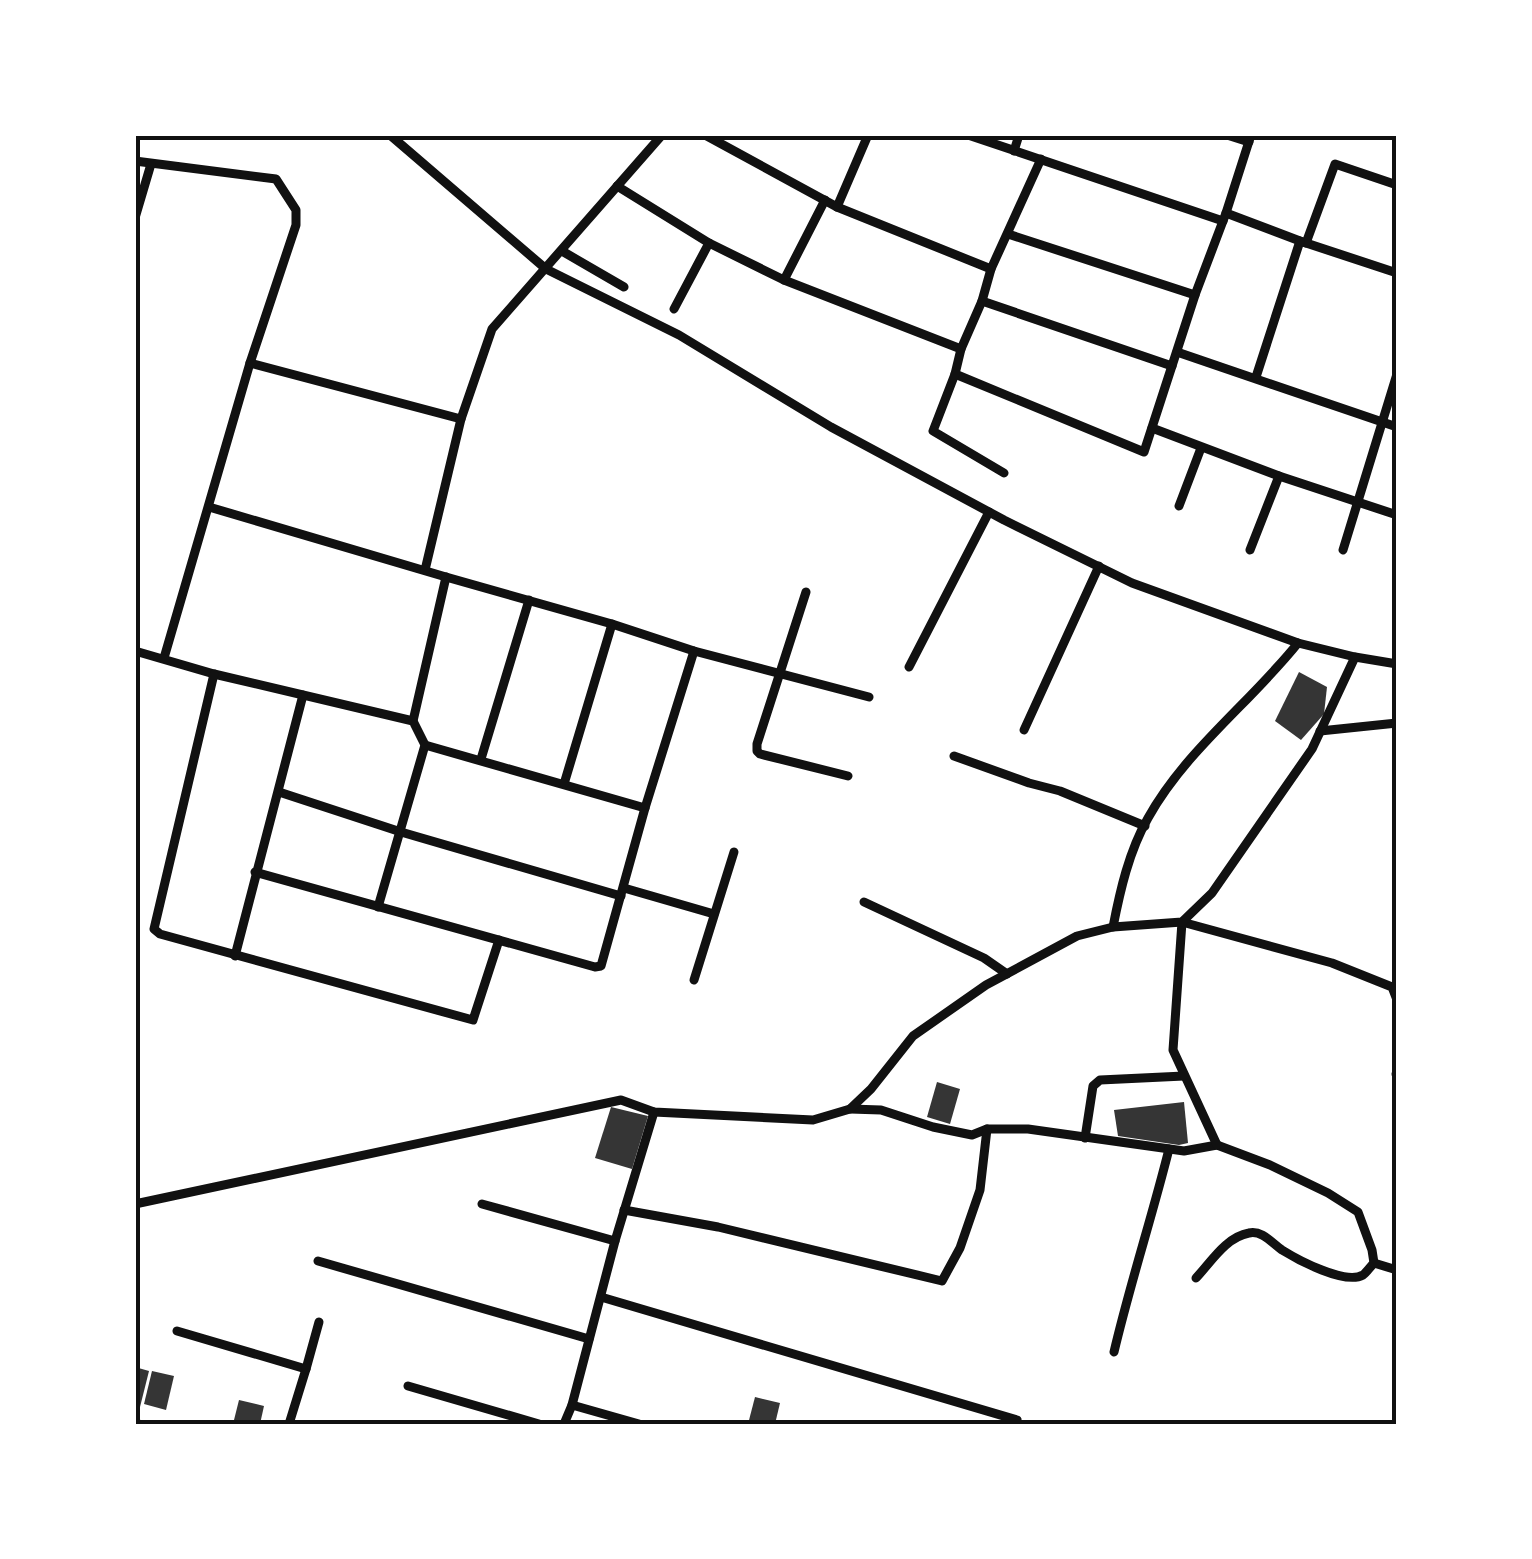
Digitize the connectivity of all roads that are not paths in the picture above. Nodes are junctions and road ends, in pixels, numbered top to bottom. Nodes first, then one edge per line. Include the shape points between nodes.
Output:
1 (390, 135) edge
2 (662, 135) edge
3 (705, 135) edge
4 (868, 135) edge
5 (968, 135) edge
6 (1019, 135) edge
7 (1227, 135) edge
8 (1250, 139) edge
9 (1014, 151) junction
10 (1041, 159) junction
11 (135, 161) edge
12 (151, 164) junction
13 (1397, 185) edge
14 (617, 186) junction
15 (824, 200) junction
16 (836, 207) junction
17 (1224, 217) junction
18 (135, 218) edge
19 (1008, 234) junction
20 (1303, 242) junction
21 (708, 243) junction
22 (562, 251) junction
23 (546, 269) junction
24 (991, 269) junction
25 (1397, 273) edge
26 (784, 280) junction
27 (624, 287) dead end
28 (1195, 295) junction
29 (982, 301) junction
30 (674, 308) dead end
31 (961, 349) junction
32 (1177, 352) junction
33 (250, 363) junction
34 (1172, 366) junction
35 (955, 374) junction
36 (1397, 374) edge
37 (1256, 377) junction
38 (461, 419) junction
39 (1382, 422) junction
40 (1397, 427) edge
41 (1152, 428) junction
42 (1201, 448) junction
43 (1004, 473) dead end
44 (1279, 476) junction
45 (1357, 502) junction
46 (1180, 506) dead end
47 (209, 507) junction
48 (989, 512) junction
49 (1397, 515) edge
50 (1250, 550) dead end
51 (1343, 550) dead end
52 (1099, 566) junction
53 (425, 570) junction
54 (446, 577) junction
55 (806, 592) dead end
56 (529, 600) junction
57 (612, 624) junction
58 (1298, 643) junction
59 (135, 651) edge
60 (694, 651) junction
61 (1355, 657) junction
62 (164, 658) junction
63 (1397, 664) edge
64 (909, 667) dead end
65 (214, 674) junction
66 (781, 674) junction
67 (303, 695) junction
68 (869, 697) dead end
69 (413, 721) junction
70 (1397, 723) edge
71 (1024, 730) dead end
72 (1320, 731) junction
73 (425, 745) junction
74 (954, 756) dead end
75 (481, 760) junction
76 (848, 776) dead end
77 (564, 784) junction
78 (279, 792) junction
79 (645, 808) junction
80 (1144, 826) junction
81 (401, 832) junction
82 (734, 852) dead end
83 (255, 872) junction
84 (623, 892) junction
85 (864, 902) dead end
86 (378, 907) junction
87 (714, 914) junction
88 (1182, 922) junction
89 (1112, 928) junction
90 (499, 940) junction
91 (235, 956) junction
92 (1006, 974) junction
93 (694, 980) dead end
94 (1397, 1000) edge
95 (1184, 1076) junction
96 (850, 1109) junction
97 (654, 1112) junction
98 (987, 1129) junction
99 (1086, 1138) junction
100 (1217, 1145) junction
101 (1169, 1149) junction
102 (135, 1204) edge
103 (482, 1204) dead end
104 (624, 1210) junction
105 (615, 1242) junction
106 (318, 1261) dead end
107 (1374, 1264) junction
108 (1397, 1270) edge
109 (1196, 1278) dead end
110 (601, 1297) junction
111 (319, 1322) dead end
112 (176, 1331) dead end
113 (589, 1340) junction
114 (1114, 1352) dead end
115 (306, 1369) junction
116 (408, 1386) dead end
117 (572, 1405) junction
118 (1017, 1422) edge
119 (289, 1424) edge
120 (539, 1424) edge
121 (564, 1424) edge
122 (639, 1424) edge
123 (1031, 1424) edge

1 - 23 street
2 - 14 street
3 - 15 street
4 - 16 street
5 - 9 street
6 - 9 street
7 - 8 street
8 - 17 street
9 - 10 street
10 - 17 street
10 - 19 street
11 - 12 street
12 - 18 street
12 - 33 street via 276,179 296,210
13 - 20 street via 1335,164
14 - 21 street
14 - 22 street
15 - 16 street
15 - 26 street
16 - 24 street
17 - 20 street
17 - 28 street
19 - 24 street
19 - 28 street
20 - 25 street
20 - 37 street
21 - 26 street
21 - 30 street
22 - 23 street
22 - 27 street
23 - 38 street via 492,329
23 - 48 street via 679,335
24 - 29 street
26 - 31 street
28 - 32 street
29 - 31 street
29 - 34 street
31 - 35 street
32 - 34 street
32 - 37 street
33 - 38 street
33 - 47 street
34 - 41 street
35 - 41 street via 1144,452
35 - 43 street via 933,431
36 - 39 street
37 - 39 street
38 - 53 street
39 - 40 street
39 - 45 street
41 - 42 street
42 - 44 street
42 - 46 street
44 - 45 street
44 - 50 street
45 - 49 street
45 - 51 street
47 - 53 street
47 - 62 street
48 - 52 street
48 - 64 street
52 - 58 street
52 - 71 street
53 - 54 street
54 - 56 street
54 - 69 street
55 - 66 street
56 - 57 street
56 - 75 street
57 - 60 street
57 - 77 street
58 - 61 street
58 - 80 street via 1190,758
59 - 62 street
60 - 66 street
60 - 79 street
61 - 63 street
61 - 72 street
62 - 65 street
65 - 67 street
65 - 91 street via 154,929
66 - 68 street
66 - 76 street via 756,751
67 - 69 street
67 - 78 street
69 - 73 street
70 - 72 street
72 - 88 street via 1212,893
73 - 75 street
73 - 81 street
74 - 80 street
75 - 77 street
77 - 79 street
78 - 81 street
78 - 83 street
79 - 84 street
80 - 89 street
81 - 84 street
81 - 86 street
82 - 87 street
83 - 86 street
83 - 91 street
84 - 87 street
84 - 90 street via 601,966
85 - 92 street
86 - 90 street
87 - 93 street
88 - 89 street
88 - 94 street via 1332,962 1392,987
88 - 95 street via 1173,1050
89 - 92 street via 1077,936
90 - 91 street via 473,1020
92 - 96 street via 913,1036
95 - 99 street via 1100,1080 1093,1086
95 - 100 street
96 - 97 street via 813,1120
96 - 98 street via 881,1110 972,1135
97 - 102 street via 621,1100
97 - 104 street
98 - 99 street
98 - 104 street via 980,1190 942,1282
99 - 101 street
100 - 101 street
100 - 107 street via 1358,1212
101 - 114 street
103 - 105 street
104 - 105 street
105 - 110 street
106 - 113 street
107 - 108 street
107 - 109 street via 1349,1278 1299,1260 1252,1231 1231,1240
110 - 113 street
110 - 118 street
111 - 115 street
112 - 115 street
113 - 117 street
115 - 119 street
116 - 120 street
117 - 121 street
117 - 122 street
118 - 123 street

